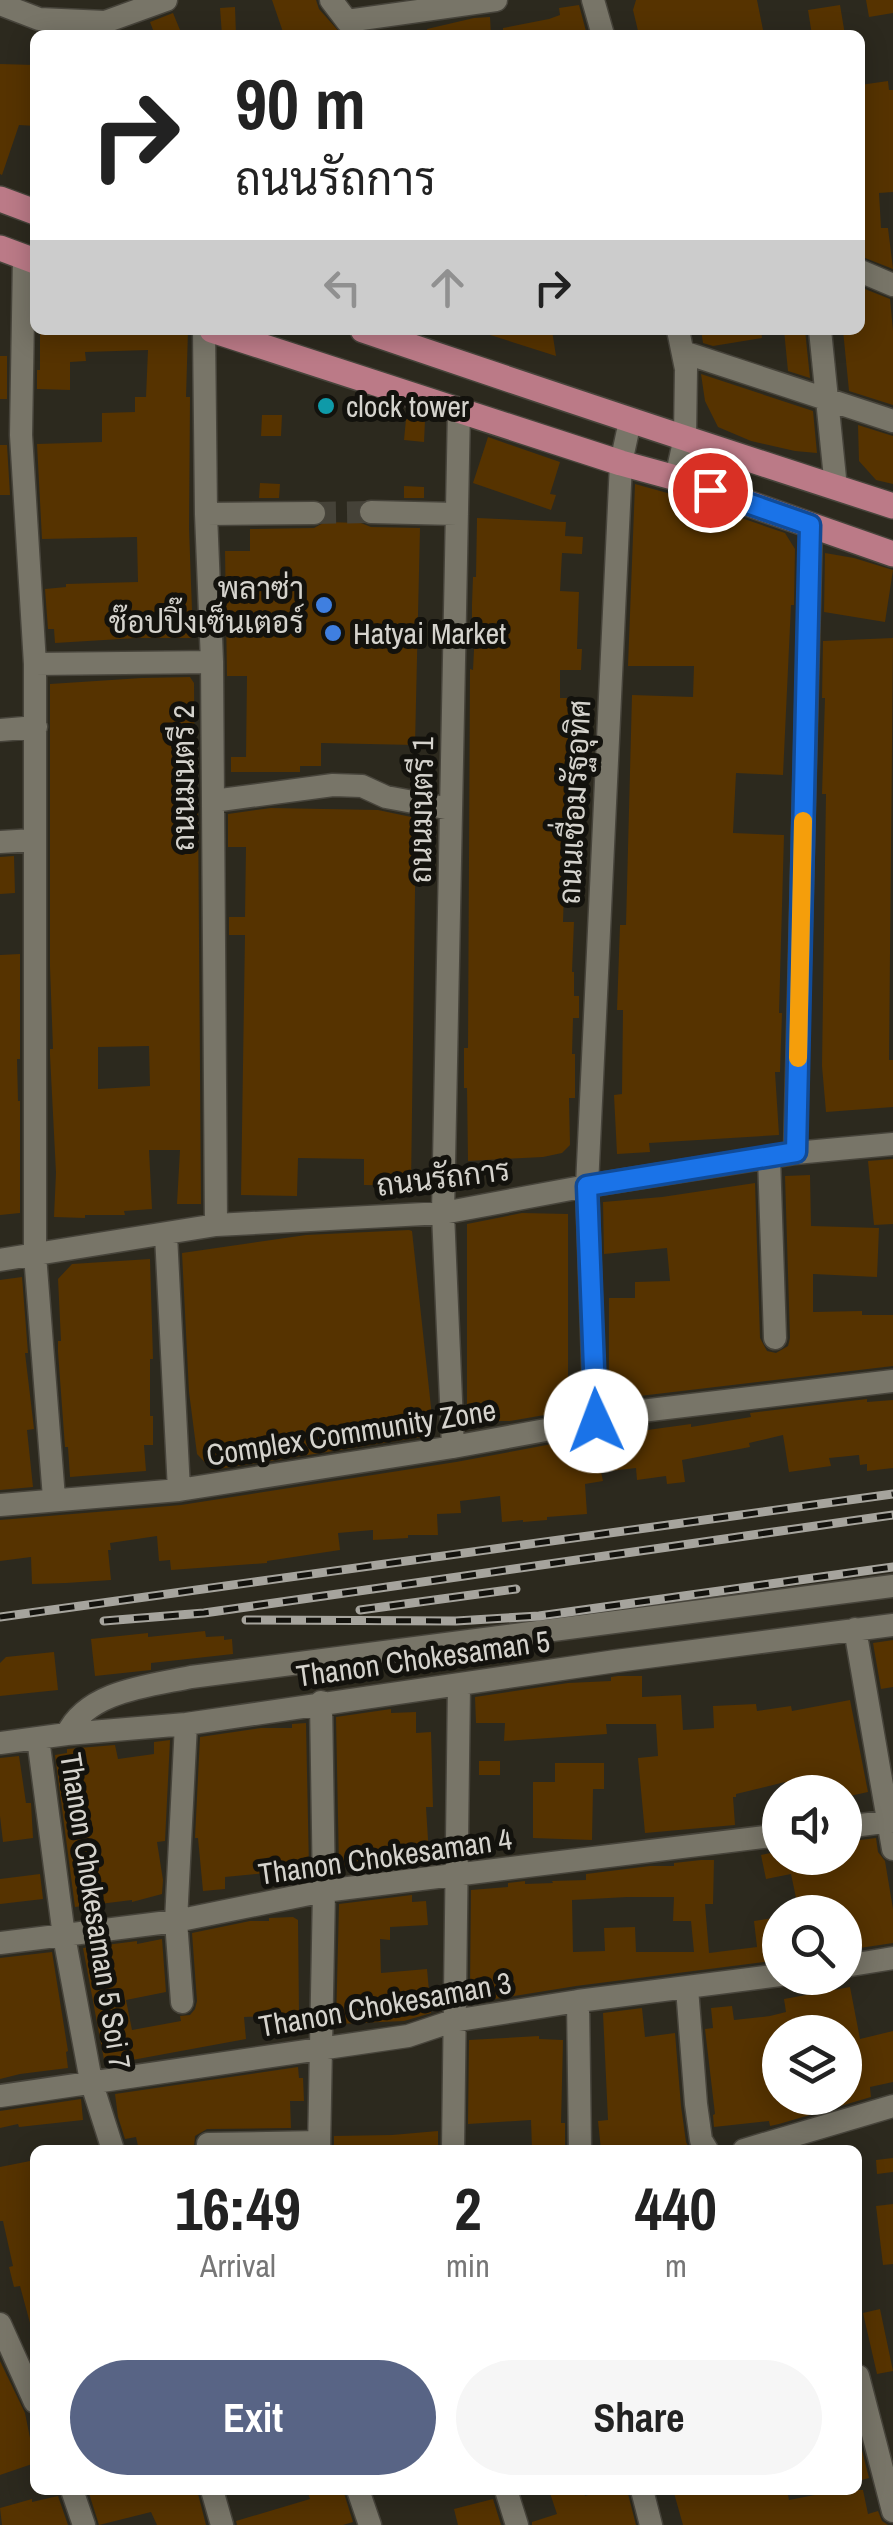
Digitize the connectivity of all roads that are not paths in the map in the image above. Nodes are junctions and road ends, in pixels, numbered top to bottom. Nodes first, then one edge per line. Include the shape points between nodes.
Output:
1 (166, 0) edge
2 (332, 0) edge
3 (496, 0) edge
4 (593, 0) edge
5 (0, 4) edge
6 (602, 30) edge
7 (0, 199) edge
8 (30, 210) edge
9 (20, 256) edge
10 (865, 273) edge
11 (893, 285) edge
12 (204, 335) edge
13 (228, 335) edge
14 (378, 335) edge
15 (820, 335) edge
16 (680, 341) edge
17 (827, 401) junction
18 (459, 408) junction
19 (630, 421) junction
20 (893, 421) edge
21 (686, 437) junction
22 (622, 463) junction
23 (676, 478) junction
24 (836, 488) junction
25 (893, 506) edge
26 (371, 512) tunnel mouth
27 (314, 513) tunnel mouth
28 (206, 514) junction
29 (457, 514) junction
30 (810, 525) junction
31 (893, 554) edge
32 (212, 662) junction
33 (36, 664) junction
34 (36, 727) junction
35 (0, 730) edge
36 (213, 802) junction
37 (451, 809) junction
38 (34, 840) junction
39 (0, 842) edge
40 (893, 1144) edge
41 (796, 1152) junction
42 (769, 1157) junction
43 (587, 1186) junction
44 (443, 1213) junction
45 (216, 1225) junction
46 (166, 1235) junction
47 (36, 1255) junction
48 (0, 1260) edge
49 (775, 1338) dead end
50 (893, 1381) edge
51 (596, 1421) junction
52 (453, 1447) junction
53 (179, 1490) junction
54 (54, 1498) junction
55 (0, 1504) edge
56 (893, 1586) edge
57 (893, 1626) edge
58 (855, 1629) junction
59 (459, 1685) junction
60 (321, 1702) junction
61 (186, 1724) junction
62 (67, 1734) junction
63 (38, 1738) junction
64 (0, 1743) edge
65 (891, 1822) edge
66 (862, 1825) edge
67 (762, 1837) edge
68 (893, 1849) edge
69 (458, 1874) junction
70 (324, 1891) junction
71 (176, 1920) junction
72 (64, 1936) junction
73 (0, 1943) edge
74 (893, 1958) edge
75 (862, 1963) edge
76 (762, 1978) edge
77 (687, 1988) junction
78 (578, 2000) junction
79 (182, 2002) dead end
80 (453, 2021) junction
81 (319, 2048) junction
82 (91, 2080) junction
83 (0, 2096) edge
84 (893, 2106) edge
85 (796, 2143) edge
86 (208, 2144) dead end
87 (112, 2145) edge
88 (264, 2145) edge
89 (319, 2145) edge
90 (453, 2145) edge
91 (580, 2145) edge
92 (704, 2145) edge
93 (0, 2324) edge
94 (30, 2391) edge
95 (862, 2391) edge
96 (74, 2495) edge
97 (213, 2495) edge
98 (360, 2495) edge
99 (508, 2495) edge
100 (643, 2495) edge
101 (893, 2511) edge
102 (84, 2525) edge
103 (222, 2525) edge
104 (370, 2525) edge
105 (517, 2525) edge
106 (651, 2525) edge

1 - 5 street via 105,22 39,19
2 - 3 street via 347,22
4 - 6 street
7 - 8 main road
9 - 33 street via 20,435
10 - 11 street
12 - 28 street, ถนนมนตรี 2
13 - 18 main road
14 - 19 main road
15 - 17 street
16 - 17 street
16 - 21 street
17 - 20 street
17 - 24 street
18 - 22 main road
18 - 29 street, ถนนมนตรี 1
19 - 21 main road
19 - 22 street, ถนนเชื่อมรัฐอุทิศ
21 - 23 street
21 - 24 main road
22 - 23 main road
22 - 43 street, ถนนเชื่อมรัฐอุทิศ
23 - 30 main road
24 - 25 main road
26 - 29 street
27 - 28 street
28 - 32 street, ถนนมนตรี 2
29 - 37 street, ถนนมนตรี 1
30 - 31 main road
30 - 41 street
32 - 33 street
32 - 36 street, ถนนมนตรี 2
33 - 34 street
34 - 35 street
34 - 38 street
36 - 37 street via 333,785
36 - 45 street, ถนนมนตรี 2
37 - 44 street, ถนนมนตรี 1
38 - 39 street
38 - 47 street
40 - 41 street, ถนนรัถการ
41 - 42 street, ถนนรัถการ
42 - 43 street, ถนนรัถการ
42 - 49 street
43 - 44 street, ถนนรัถการ
43 - 51 street, ถนนเชื่อมรัฐอุทิศ
44 - 45 street, ถนนรัถการ
44 - 52 street, ถนนมนตรี 1
45 - 46 street, ถนนรัถการ
46 - 47 street, ถนนรัถการ
46 - 53 street
47 - 48 street, ถนนรัถการ
47 - 54 street
50 - 51 street, Complex Community Zone
51 - 52 street, Complex Community Zone
52 - 53 street, Complex Community Zone
53 - 54 street, Complex Community Zone
54 - 55 street, Complex Community Zone
56 - 62 street via 191,1677 117,1694 92,1706
57 - 58 street, Thanon Chokesaman 5
58 - 59 street, Thanon Chokesaman 5
58 - 65 street
59 - 60 street, Thanon Chokesaman 5
59 - 69 street
60 - 61 street, Thanon Chokesaman 5
60 - 70 street
61 - 62 street, Thanon Chokesaman 5
61 - 71 street
62 - 63 street, Thanon Chokesaman 5
63 - 64 street, Thanon Chokesaman 5
63 - 72 street, Thanon Chokesaman 5 Soi 7
65 - 66 street
65 - 68 street
67 - 69 street, Thanon Chokesaman 4
69 - 70 street, Thanon Chokesaman 4
69 - 80 street
70 - 71 street, Thanon Chokesaman 4
70 - 81 street
71 - 72 street, Thanon Chokesaman 4
71 - 79 street
72 - 73 street, Thanon Chokesaman 4
72 - 82 street, Thanon Chokesaman 5 Soi 7
74 - 75 street
76 - 77 street, Thanon Chokesaman 3
77 - 78 street, Thanon Chokesaman 3
77 - 92 street
78 - 80 street, Thanon Chokesaman 3
78 - 91 street
80 - 81 street, Thanon Chokesaman 3 via 408,2036
80 - 90 street
81 - 82 street, Thanon Chokesaman 3
81 - 89 street
82 - 83 street, Thanon Chokesaman 3
82 - 87 street, Thanon Chokesaman 5 Soi 7
84 - 85 street
86 - 88 street
93 - 94 street
95 - 101 street
96 - 102 street
97 - 103 street
98 - 104 street
99 - 105 street
100 - 106 street

